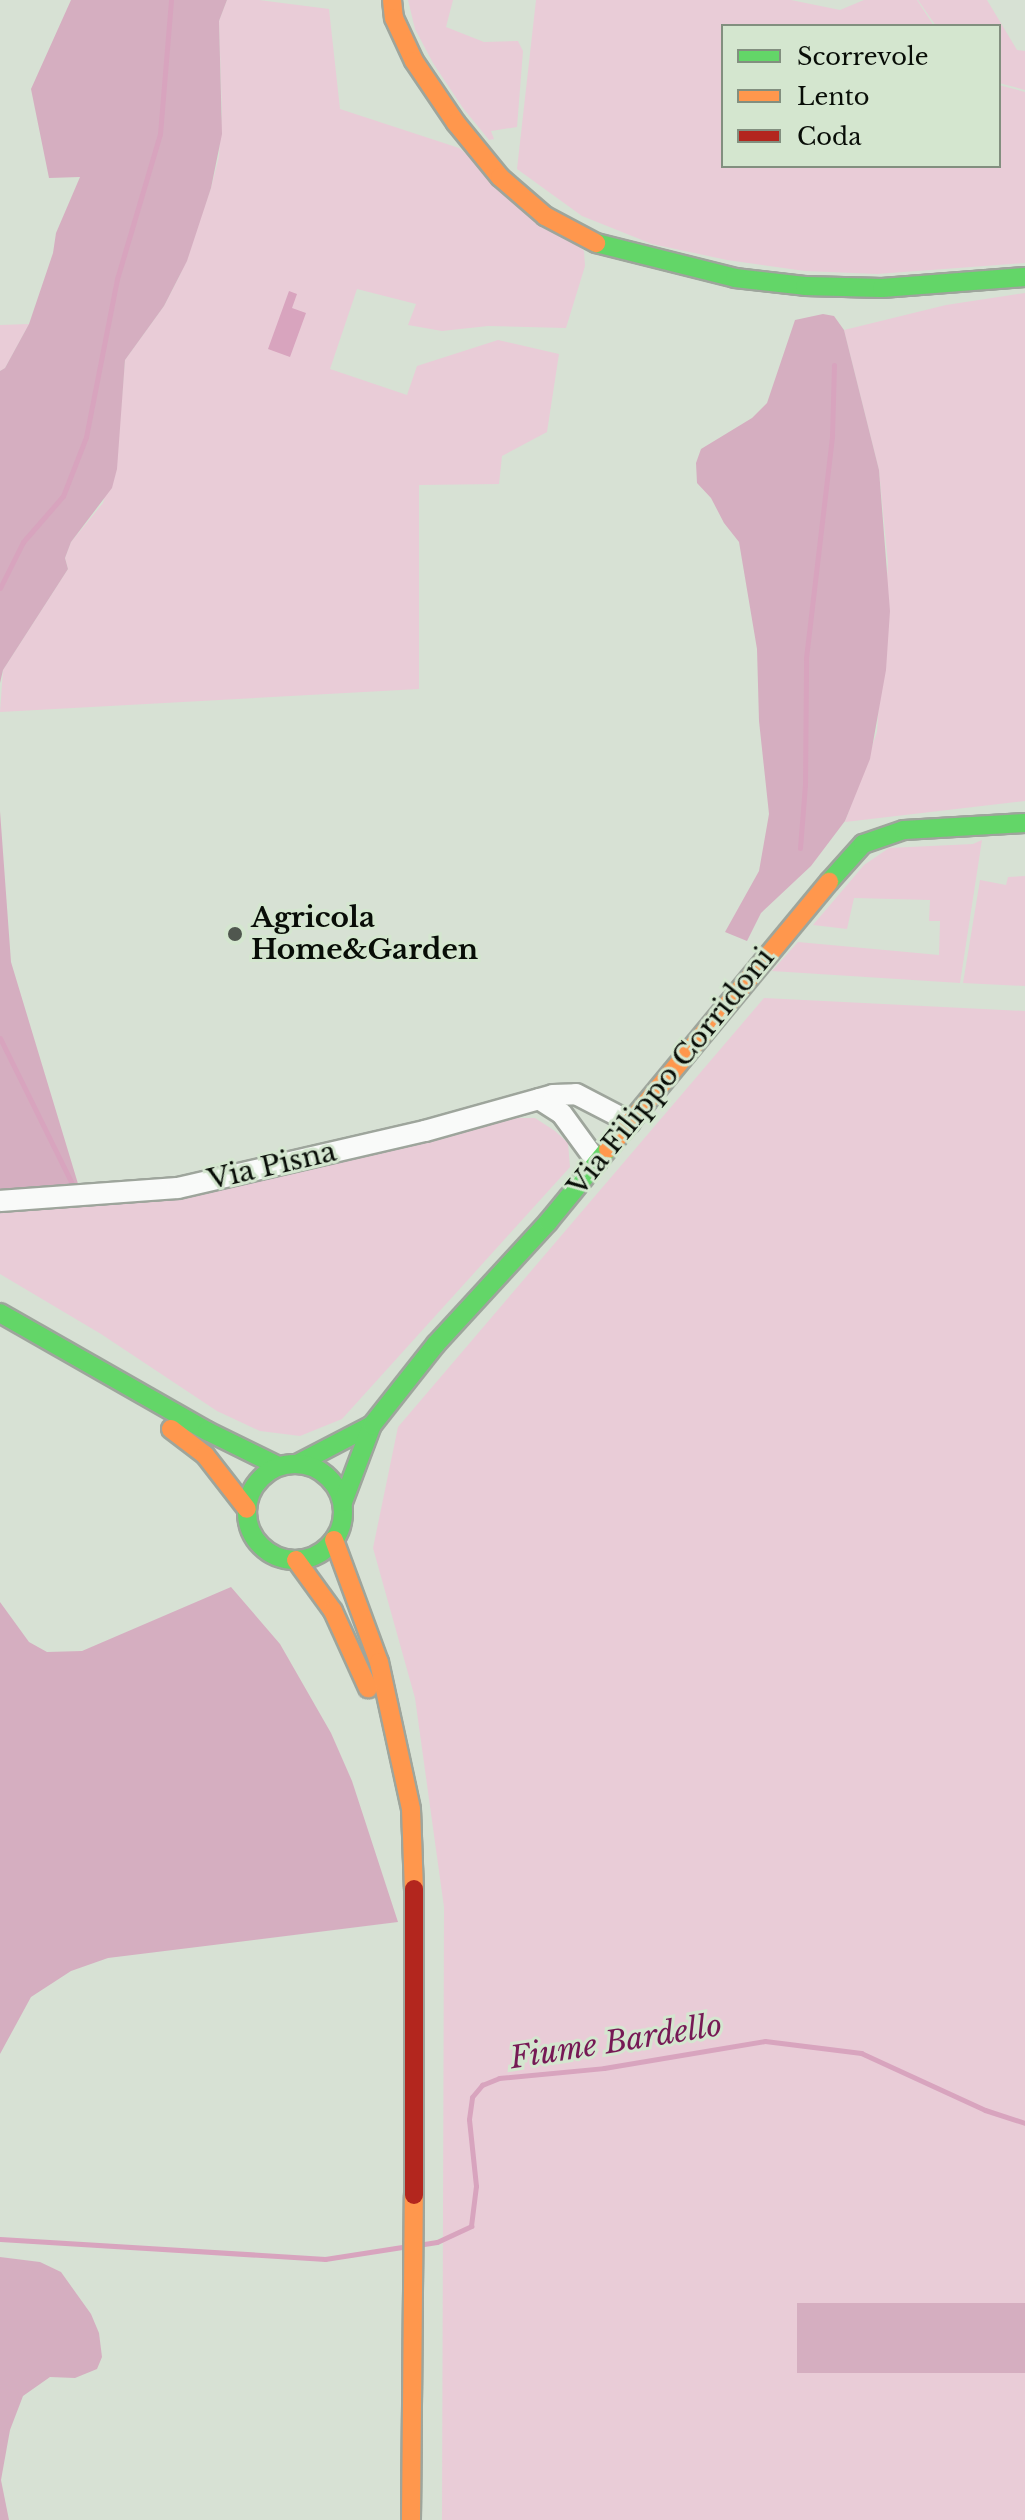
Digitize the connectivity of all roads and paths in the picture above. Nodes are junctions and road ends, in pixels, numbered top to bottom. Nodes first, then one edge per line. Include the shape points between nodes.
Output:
1 (392, 0) edge
2 (1018, 277) edge
3 (1025, 823) edge
4 (539, 1099) junction
5 (630, 1122) junction
6 (597, 1162) junction
7 (0, 1201) edge
8 (0, 1313) edge
9 (76, 1356) junction
10 (372, 1425) junction
11 (299, 1463) junction
12 (278, 1466) junction
13 (343, 1502) junction
14 (247, 1509) junction
15 (334, 1540) junction
16 (296, 1560) junction
17 (401, 1760) junction
18 (411, 2520) edge

1 - 2 main road via 394,18 414,61 500,177 545,216 601,246 735,278 805,286 882,288
3 - 5 main road, Via Filippo Corridoni via 904,830 863,844
4 - 5 street, Via Pisna via 576,1094
4 - 6 street via 562,1114
4 - 7 street, Via Pisna via 178,1188
5 - 6 main road, Via Filippo Corridoni
6 - 10 main road, Via Filippo Corridoni via 436,1344
8 - 9 main road
9 - 12 main road
9 - 14 main road via 205,1455
10 - 11 main road, Via Filippo Corridoni
10 - 13 main road, Via Filippo Corridoni
11 - 12 main road
11 - 13 main road via 327,1475
12 - 14 main road via 256,1483
13 - 15 main road via 343,1522
14 - 16 main road via 260,1545
15 - 16 main road via 318,1554
15 - 17 main road via 379,1662
16 - 17 main road via 333,1611
17 - 18 main road via 415,1871

